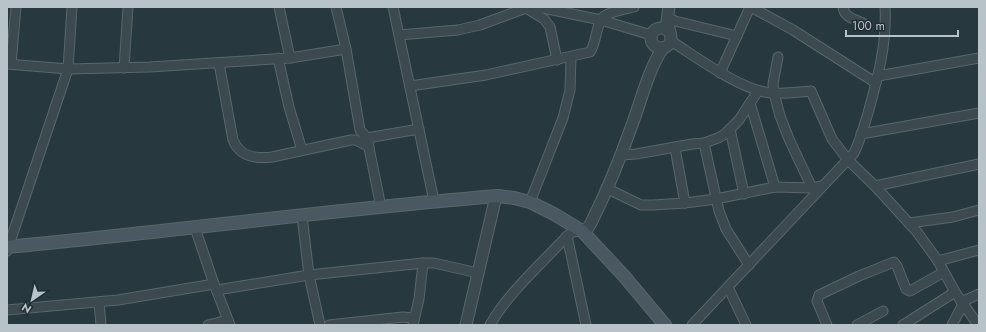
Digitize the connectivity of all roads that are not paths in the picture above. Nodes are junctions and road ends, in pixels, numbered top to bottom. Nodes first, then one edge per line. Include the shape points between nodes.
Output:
1 (16, 7) edge
2 (72, 7) edge
3 (128, 7) edge
4 (279, 7) edge
5 (336, 7) edge
6 (393, 7) edge
7 (526, 7) edge
8 (634, 7) edge
9 (750, 7) edge
10 (843, 7) edge
11 (885, 7) edge
12 (668, 12) edge
13 (603, 14) edge
14 (863, 23) dead end
15 (399, 35) junction
16 (737, 36) junction
17 (661, 38) junction
18 (346, 49) junction
19 (778, 56) dead end
20 (571, 57) junction
21 (278, 58) junction
22 (290, 58) junction
23 (979, 58) edge
24 (557, 60) junction
25 (220, 63) junction
26 (9, 64) edge
27 (68, 68) junction
28 (124, 68) junction
29 (720, 72) junction
30 (877, 79) junction
31 (410, 86) junction
32 (758, 90) junction
33 (774, 93) junction
34 (750, 103) junction
35 (979, 113) edge
36 (419, 129) junction
37 (730, 129) junction
38 (861, 134) junction
39 (367, 138) junction
40 (704, 144) junction
41 (369, 147) junction
42 (675, 148) junction
43 (302, 150) junction
44 (622, 155) junction
45 (848, 160) junction
46 (979, 164) edge
47 (822, 186) junction
48 (875, 186) junction
49 (775, 187) junction
50 (812, 188) junction
51 (608, 189) junction
52 (744, 194) junction
53 (496, 196) junction
54 (716, 199) junction
55 (434, 201) junction
56 (530, 202) junction
57 (685, 203) junction
58 (381, 207) junction
59 (979, 210) edge
60 (302, 216) junction
61 (909, 223) junction
62 (195, 228) junction
63 (582, 231) junction
64 (567, 236) junction
65 (7, 249) edge
66 (979, 250) edge
67 (938, 262) junction
68 (422, 263) junction
69 (748, 265) junction
70 (944, 272) junction
71 (478, 273) junction
72 (309, 275) junction
73 (216, 287) junction
74 (728, 287) junction
75 (955, 292) junction
76 (979, 294) edge
77 (99, 302) junction
78 (962, 303) junction
79 (7, 310) edge
80 (884, 311) dead end
81 (413, 321) edge
82 (229, 323) edge
83 (101, 325) edge
84 (208, 325) edge
85 (320, 325) edge
86 (329, 325) edge
87 (466, 325) edge
88 (490, 325) edge
89 (586, 325) edge
90 (664, 325) edge
91 (692, 325) edge
92 (746, 325) edge
93 (827, 325) edge
94 (857, 325) edge
95 (903, 325) edge
96 (952, 325) edge
97 (978, 325) edge

1 - 26 street
2 - 27 street
3 - 28 street
4 - 22 street
5 - 18 street
6 - 15 street
7 - 13 street
7 - 15 street via 480,25 458,30
7 - 24 street via 548,23
8 - 13 street
9 - 16 street
9 - 30 street
10 - 14 street via 846,15
11 - 30 street via 884,46
12 - 16 street via 675,21
12 - 17 street
13 - 17 street
13 - 20 street via 593,48 590,52
15 - 31 street
16 - 29 street
17 - 29 street
17 - 44 street
18 - 22 street
18 - 39 street via 360,130
19 - 33 street
20 - 24 street
20 - 56 street via 570,90 563,118
21 - 22 street
21 - 25 street
21 - 43 street
23 - 30 street
24 - 31 street via 486,75
25 - 28 street
25 - 43 street via 233,140 238,150 253,157 263,158
26 - 27 street
27 - 28 street
27 - 65 street
29 - 32 street
30 - 38 street
31 - 36 street
32 - 33 street
32 - 34 street
33 - 45 street via 812,91 832,138
33 - 50 street via 789,139
34 - 37 street
34 - 49 street
35 - 38 street
36 - 39 street
36 - 55 street
37 - 40 street
37 - 52 street
38 - 45 street via 854,153
39 - 41 street
40 - 42 street
40 - 54 street
41 - 43 street via 351,140
41 - 58 street
42 - 44 street
42 - 57 street
44 - 51 street
45 - 47 street
45 - 48 street
46 - 48 street
47 - 50 street
47 - 69 street
48 - 61 street
49 - 50 street
49 - 52 street
51 - 57 street via 641,205
51 - 63 street via 591,224
52 - 54 street
53 - 55 main road
53 - 56 main road
53 - 71 street
54 - 57 street
54 - 69 street via 726,229
55 - 58 main road
56 - 63 main road
58 - 60 main road
59 - 61 street via 953,217
60 - 62 main road
60 - 72 street
61 - 67 street
62 - 65 main road
62 - 73 street
63 - 64 street
63 - 90 main road via 624,276
64 - 88 street via 495,315
64 - 89 street
66 - 67 street
67 - 70 street
68 - 71 street via 434,263
68 - 72 street
68 - 81 street
69 - 74 street
70 - 75 street
70 - 93 street via 910,291 906,289 894,262 859,276 817,297
71 - 87 street
72 - 73 street
72 - 85 street
73 - 77 street
73 - 82 street
74 - 91 street
74 - 92 street
75 - 78 street
75 - 95 street
76 - 78 street
77 - 79 street
77 - 83 street
78 - 96 street
78 - 97 street
80 - 94 street
81 - 86 street via 403,317
82 - 84 street

